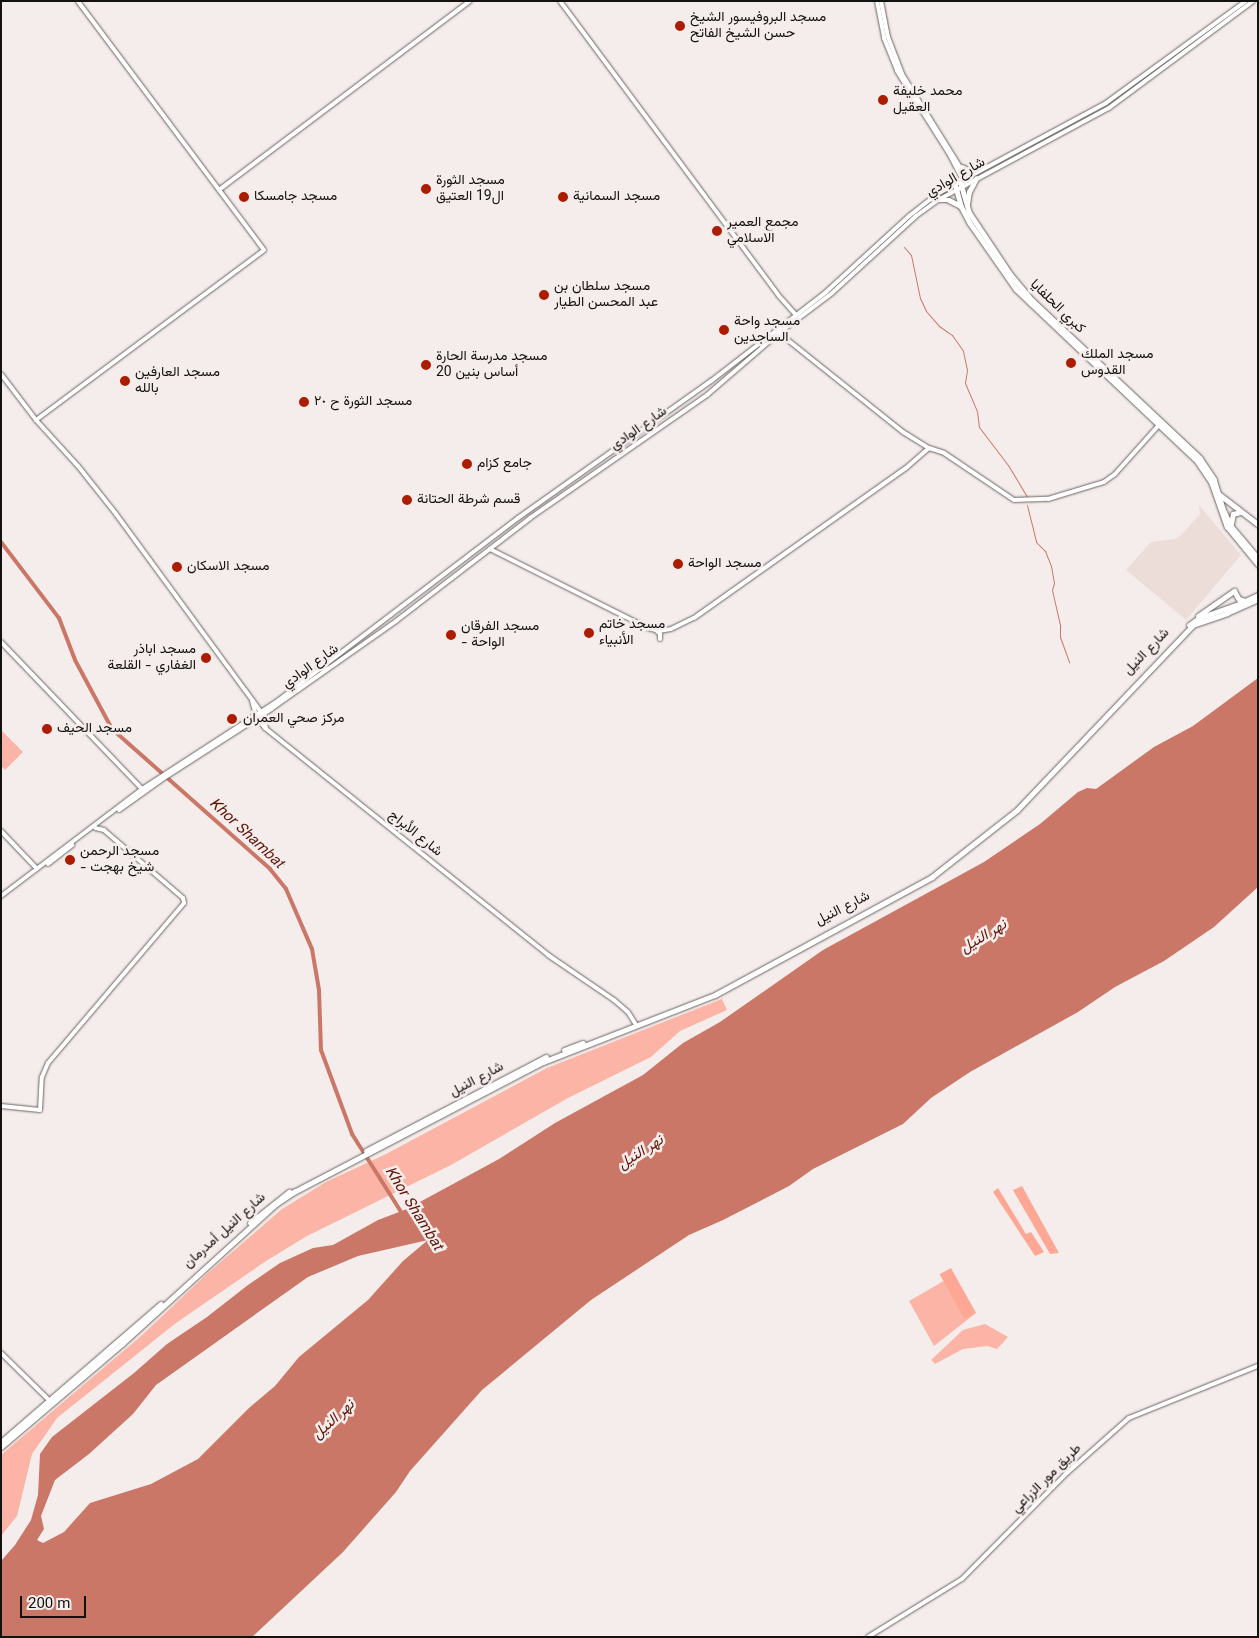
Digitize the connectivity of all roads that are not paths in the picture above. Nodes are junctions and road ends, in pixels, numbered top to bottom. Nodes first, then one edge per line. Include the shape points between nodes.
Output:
1 (78, 1) edge
2 (470, 1) edge
3 (560, 1) edge
4 (877, 1) edge
5 (882, 1) edge
6 (1246, 1) edge
7 (1252, 1) edge
8 (886, 37) junction
9 (1046, 139) junction
10 (1038, 144) junction
11 (960, 166) junction
12 (976, 173) junction
13 (961, 180) junction
14 (976, 180) junction
15 (963, 186) junction
16 (219, 190) junction
17 (938, 200) junction
18 (964, 205) junction
19 (867, 258) junction
20 (1016, 285) junction
21 (796, 315) junction
22 (779, 333) junction
23 (1, 374) edge
24 (36, 420) junction
25 (1159, 425) junction
26 (638, 434) junction
27 (632, 438) junction
28 (643, 440) junction
29 (636, 445) junction
30 (929, 448) junction
31 (1219, 494) junction
32 (532, 507) junction
33 (527, 511) junction
34 (1243, 512) junction
35 (538, 513) junction
36 (530, 518) junction
37 (1258, 524) edge
38 (1231, 528) junction
39 (490, 549) junction
40 (1258, 558) edge
41 (1258, 564) edge
42 (450, 569) junction
43 (443, 574) junction
44 (455, 576) junction
45 (447, 582) junction
46 (1258, 595) edge
47 (1258, 599) edge
48 (1249, 600) junction
49 (1190, 625) junction
50 (656, 630) junction
51 (660, 639) dead end
52 (1, 642) edge
53 (252, 701) junction
54 (261, 713) junction
55 (257, 716) junction
56 (268, 730) junction
57 (160, 779) junction
58 (142, 789) junction
59 (102, 822) junction
60 (95, 828) junction
61 (104, 830) junction
62 (1, 831) edge
63 (36, 871) junction
64 (1, 896) edge
65 (881, 903) junction
66 (635, 1024) junction
67 (1, 1106) edge
68 (358, 1157) joint
69 (1, 1353) edge
70 (1258, 1366) edge
71 (51, 1402) junction
72 (1, 1445) edge
73 (868, 1637) edge

1 - 16 street
2 - 16 street
3 - 21 street
4 - 8 street
5 - 8 street
6 - 9 street, شارع الوادي via 1116,98
7 - 9 street, شارع الوادي via 1109,108
8 - 11 street via 908,85
8 - 13 street via 905,86
9 - 10 street, شارع الوادي
10 - 12 street, شارع الوادي
10 - 14 street, شارع الوادي
11 - 12 street
11 - 13 street
12 - 13 street, شارع الوادي
13 - 15 main road
13 - 15 street
13 - 19 street, شارع الوادي via 917,209
14 - 15 street, شارع الوادي
14 - 18 main road
15 - 17 street, شارع الوادي
15 - 18 main road
16 - 24 street via 264,250
17 - 18 main road
17 - 19 street, شارع الوادي
18 - 20 main road via 976,233
19 - 21 street, شارع الوادي
19 - 22 street, شارع الوادي via 832,293
20 - 25 main road
20 - 31 main road, كبري الحلفايا via 1200,458 1210,471
21 - 26 street, شارع الوادي
22 - 28 street, شارع الوادي via 724,382
22 - 30 street via 882,416
23 - 24 street
24 - 53 street via 116,514
25 - 30 street via 1108,480 1042,500 1011,498 944,453
25 - 38 main road via 1206,472 1223,520
26 - 27 street, شارع الوادي
26 - 28 street via 638,438
27 - 29 street
27 - 32 street, شارع الوادي
28 - 29 street, شارع الوادي
29 - 35 street, شارع الوادي
30 - 50 street via 906,468 694,618 675,628
31 - 34 main road
31 - 38 main road, كبري الحلفايا
32 - 33 street, شارع الوادي
32 - 35 street
33 - 36 street via 531,513
33 - 42 street, شارع الوادي
34 - 37 main road
34 - 38 main road via 1233,514
35 - 36 street, شارع الوادي
36 - 39 street, شارع الوادي
38 - 40 main road
38 - 41 main road
39 - 44 street, شارع الوادي
39 - 50 street
42 - 43 street, شارع الوادي
42 - 44 street via 450,574
43 - 45 street
43 - 54 street, شارع الوادي
44 - 45 street, شارع الوادي
45 - 54 street, شارع الوادي
46 - 48 main road, شارع النيل
47 - 65 main road, شارع النيل via 1193,625 1017,810 937,874
48 - 49 main road, شارع النيل via 1199,618
48 - 49 main road via 1239,600 1235,591 1195,618
49 - 65 main road, شارع النيل via 1012,811 931,875
50 - 51 street
52 - 58 street
53 - 54 street
53 - 55 street
54 - 55 street, شارع الوادي
54 - 56 street
55 - 56 street, شارع الأبراج
55 - 57 street, شارع الوادي
56 - 66 street, شارع الأبراج via 548,955 614,1000 628,1012
57 - 58 street, شارع الوادي
57 - 59 street, شارع الوادي
58 - 63 street, شارع الوادي
59 - 60 street, شارع الوادي
59 - 61 street
60 - 61 street
60 - 63 street, شارع الوادي
61 - 67 street via 183,898 184,904 48,1063 42,1077 40,1110
62 - 63 street
63 - 64 street, شارع الوادي
65 - 66 main road, شارع النيل via 714,992
66 - 68 main road, شارع النيل via 540,1060
68 - 71 main road, شارع النيل أمدرمان via 274,1202 118,1346
69 - 71 street
70 - 73 street, طريق مور الزراعي via 1129,1418 1064,1476 962,1579
71 - 72 main road

